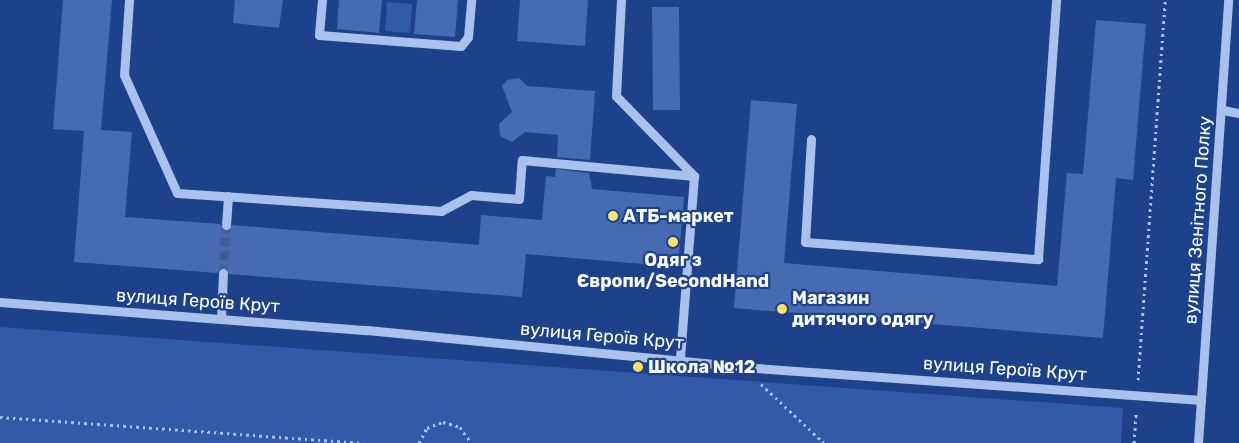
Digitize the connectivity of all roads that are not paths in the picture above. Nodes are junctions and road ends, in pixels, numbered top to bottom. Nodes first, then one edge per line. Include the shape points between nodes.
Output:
1 (129, 0) edge
2 (322, 0) edge
3 (471, 0) edge
4 (622, 0) edge
5 (1056, 0) edge
6 (1228, 0) edge
7 (1223, 110) junction
8 (1239, 113) edge
9 (811, 139) dead end
10 (694, 176) junction
11 (228, 196) junction
12 (226, 225) tunnel mouth
13 (223, 274) tunnel mouth
14 (0, 302) edge
15 (221, 319) junction
16 (680, 359) junction
17 (1200, 400) junction
18 (1198, 443) edge

1 - 11 street via 124,75 177,193
2 - 3 street via 319,35 461,46 468,37
4 - 10 street via 616,96
5 - 9 street via 1038,259 805,242
6 - 7 street, вулиця Зенітного Полку
7 - 8 street
7 - 17 street, вулиця Зенітного Полку
10 - 11 street via 522,160 519,199 471,195 441,211
10 - 16 street
11 - 12 street
13 - 15 street
14 - 15 street, вулиця Героїв Крут
15 - 16 street, вулиця Героїв Крут
16 - 17 street, вулиця Героїв Крут via 742,367
17 - 18 street, вулиця Зенітного Полку

